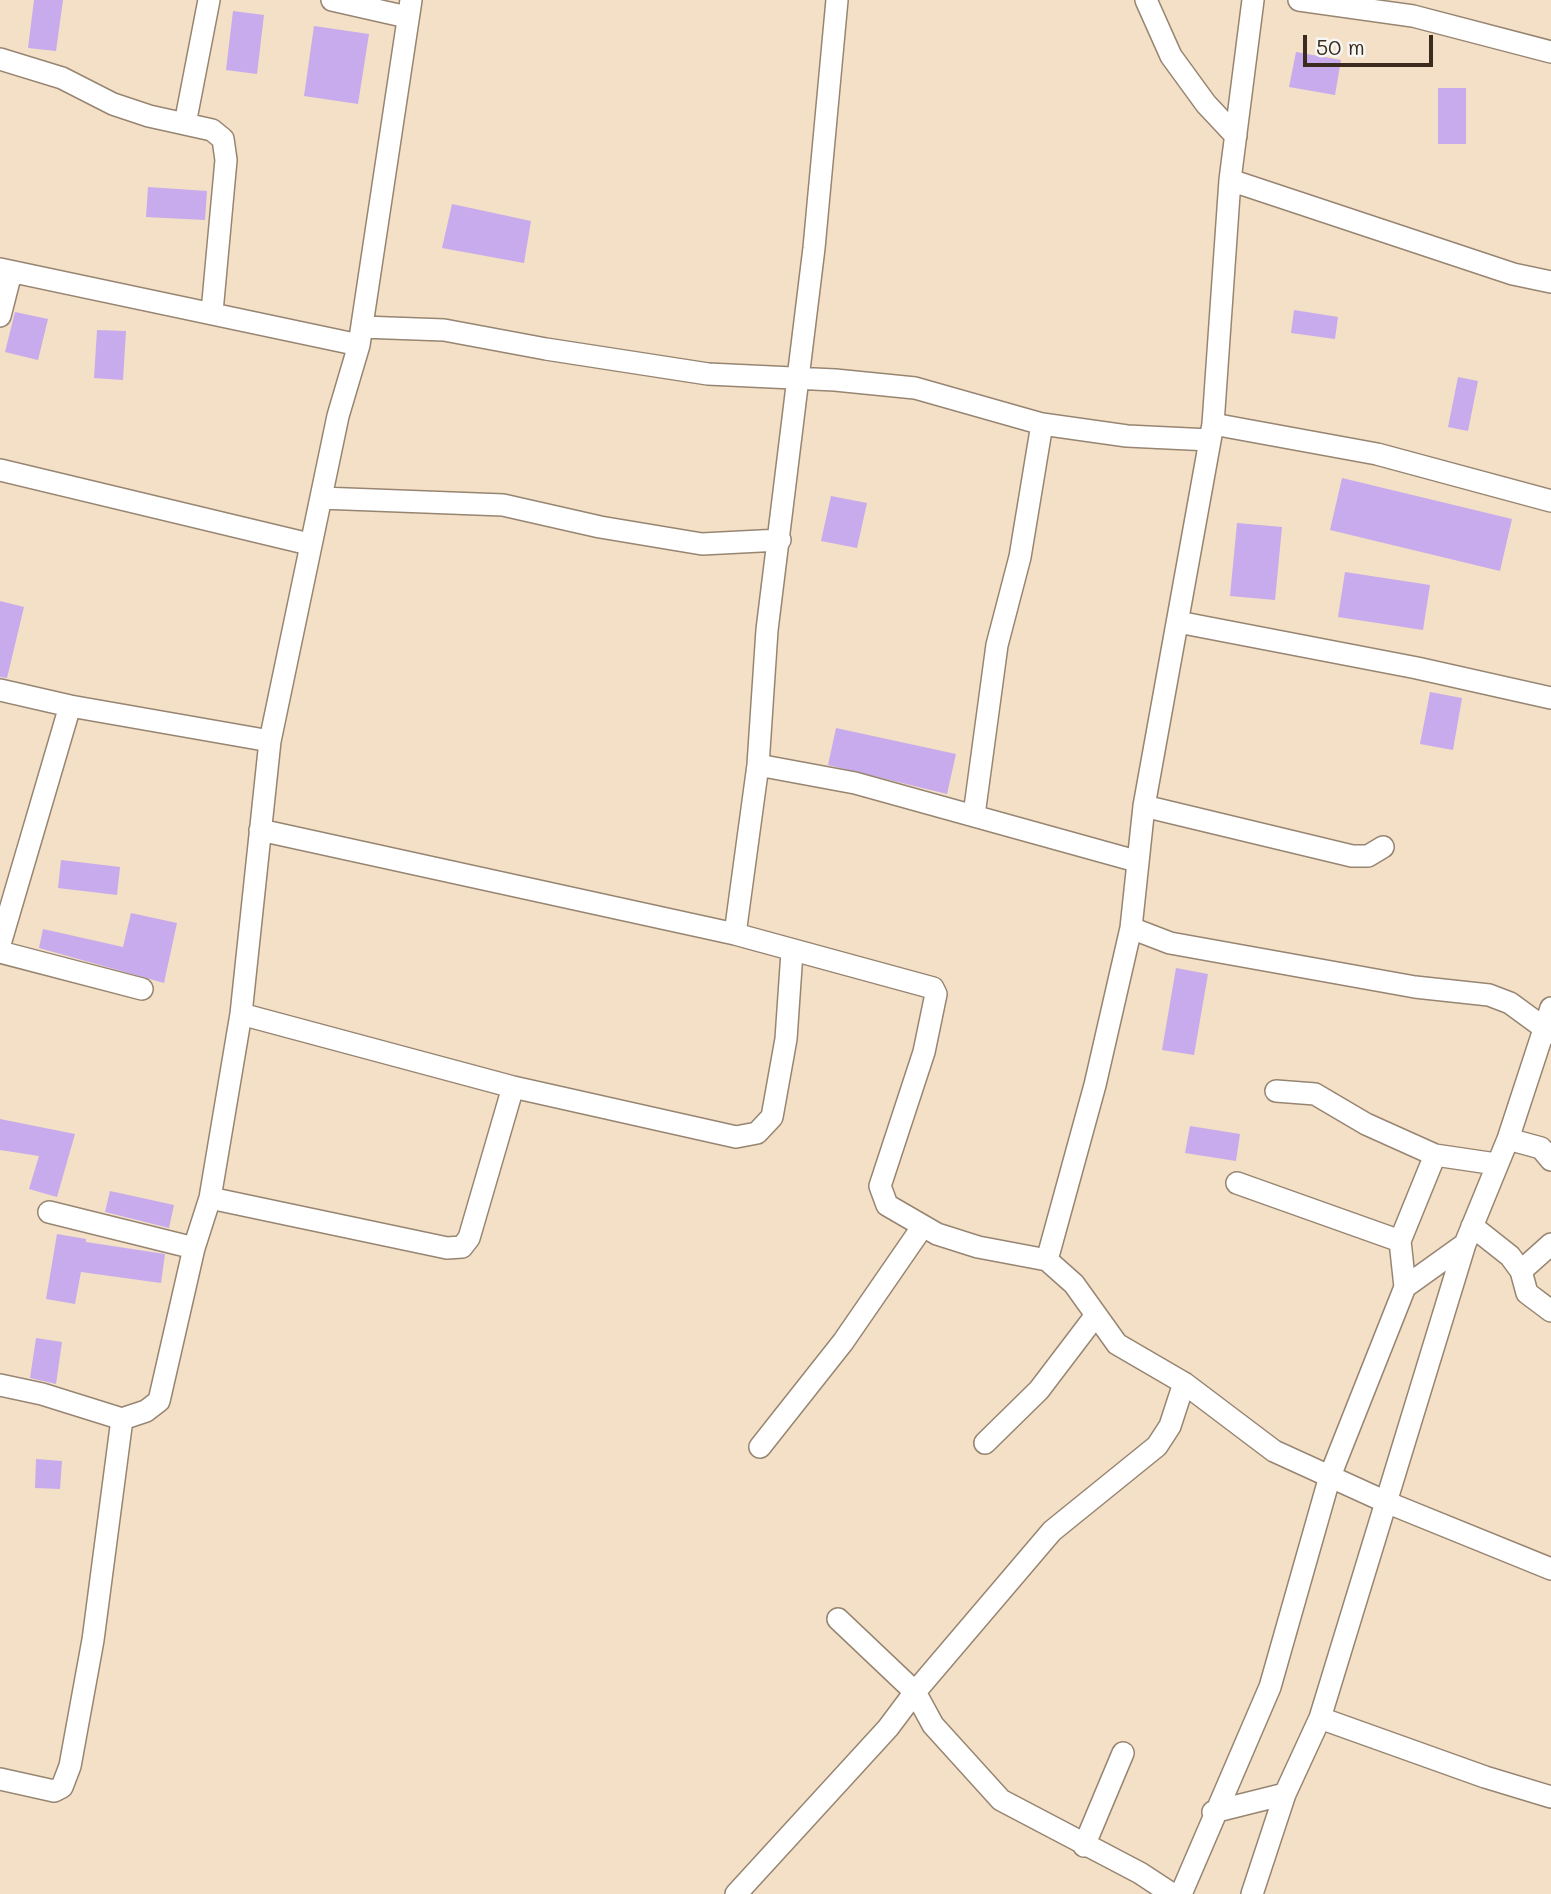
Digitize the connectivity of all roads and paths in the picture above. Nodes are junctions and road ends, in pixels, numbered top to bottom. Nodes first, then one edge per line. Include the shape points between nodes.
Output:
1 (209, 0) edge
2 (332, 0) edge
3 (837, 0) edge
4 (1146, 0) edge
5 (1253, 0) edge
6 (1299, 0) edge
7 (409, 9) edge
8 (1551, 52) edge
9 (0, 59) edge
10 (185, 124) junction
11 (1236, 136) junction
12 (1230, 180) junction
13 (6, 271) edge
14 (1551, 282) edge
15 (212, 312) junction
16 (0, 316) edge
17 (360, 336) junction
18 (797, 379) junction
19 (1042, 425) junction
20 (1211, 432) junction
21 (0, 470) edge
22 (321, 498) junction
23 (1551, 501) edge
24 (780, 540) junction
25 (309, 544) junction
26 (1178, 622) junction
27 (0, 690) edge
28 (1551, 698) edge
29 (70, 706) junction
30 (270, 741) junction
31 (758, 765) junction
32 (1144, 806) junction
33 (974, 815) junction
34 (260, 830) junction
35 (1383, 847) dead end
36 (1136, 861) junction
37 (1131, 928) junction
38 (734, 934) junction
39 (0, 944) edge
40 (0, 952) edge
41 (792, 952) junction
42 (142, 989) dead end
43 (1551, 1008) edge
44 (241, 1014) junction
45 (1548, 1031) edge
46 (513, 1087) junction
47 (1276, 1091) dead end
48 (1508, 1139) junction
49 (1435, 1155) junction
50 (1551, 1160) edge
51 (1496, 1164) junction
52 (1237, 1183) dead end
53 (210, 1198) junction
54 (49, 1212) dead end
55 (923, 1227) junction
56 (1468, 1235) junction
57 (1400, 1241) junction
58 (1551, 1244) edge
59 (194, 1248) junction
60 (1047, 1260) junction
61 (1521, 1271) junction
62 (1405, 1287) junction
63 (1551, 1311) edge
64 (1096, 1315) junction
65 (1184, 1383) junction
66 (0, 1385) edge
67 (122, 1419) junction
68 (985, 1443) dead end
69 (760, 1447) dead end
70 (1330, 1476) junction
71 (1385, 1502) junction
72 (1551, 1569) edge
73 (838, 1619) dead end
74 (915, 1692) junction
75 (1320, 1717) junction
76 (1123, 1754) dead end
77 (0, 1779) edge
78 (1285, 1794) junction
79 (1551, 1797) edge
80 (1213, 1812) junction
81 (1084, 1846) junction
82 (736, 1894) edge
83 (1172, 1894) edge
84 (1181, 1894) edge
85 (1252, 1894) edge

1 - 10 street
2 - 7 street
3 - 18 street
4 - 11 street via 1171,56
5 - 11 street
6 - 8 street via 1413,16
7 - 17 street
9 - 10 street via 62,78 113,104
10 - 15 street via 212,130 223,139 226,160
11 - 12 street
12 - 14 street via 1513,274
12 - 20 street
13 - 15 street
13 - 16 street
15 - 17 street
17 - 18 street via 444,330 708,374
17 - 22 street
18 - 19 street via 915,388
18 - 24 street
19 - 20 street via 1127,436
19 - 33 street via 1020,557 997,645
20 - 23 street via 1377,454
20 - 26 street
21 - 25 street
22 - 24 street via 503,505 702,544
22 - 25 street
24 - 31 street via 767,631
25 - 30 street
26 - 28 street
26 - 32 street
27 - 29 street
29 - 30 street
29 - 39 street
30 - 34 street
31 - 33 street via 855,783
31 - 38 street
32 - 35 street via 1352,856 1368,856
32 - 36 street
33 - 36 street
34 - 38 street
34 - 44 street
36 - 37 street
37 - 45 street via 1170,943 1415,988 1489,995 1510,1003
37 - 60 street via 1096,1085
38 - 41 street
40 - 42 street
41 - 46 street via 786,1039 772,1117 757,1133 736,1137
41 - 55 street via 935,991 924,1052 880,1186 887,1205
43 - 45 street
44 - 46 street
44 - 53 street
45 - 48 street
46 - 53 street via 470,1238 462,1247 447,1248
47 - 49 street via 1315,1094 1366,1124
48 - 50 street via 1541,1148
48 - 51 street
49 - 51 street
49 - 57 street
51 - 56 street
52 - 57 street
53 - 59 street
54 - 59 street
55 - 60 street via 978,1247
55 - 69 street via 843,1342
56 - 61 street via 1510,1256
56 - 62 street
56 - 71 street
57 - 62 street
58 - 61 street
59 - 67 street via 159,1401
60 - 64 street via 1074,1284
61 - 63 street via 1527,1293
62 - 70 street
64 - 65 street via 1117,1344
64 - 68 street via 1039,1390
65 - 70 street via 1274,1451
65 - 74 street via 1170,1426 1157,1446 1052,1531
66 - 67 street
67 - 77 street via 93,1640 70,1766 62,1787 54,1791
70 - 71 street
70 - 80 street via 1270,1687
71 - 72 street
71 - 75 street
73 - 74 street
74 - 81 street via 933,1725 1001,1800
74 - 82 street via 888,1728
75 - 78 street
75 - 79 street
76 - 81 street
78 - 80 street
78 - 85 street
80 - 84 street
81 - 83 street

